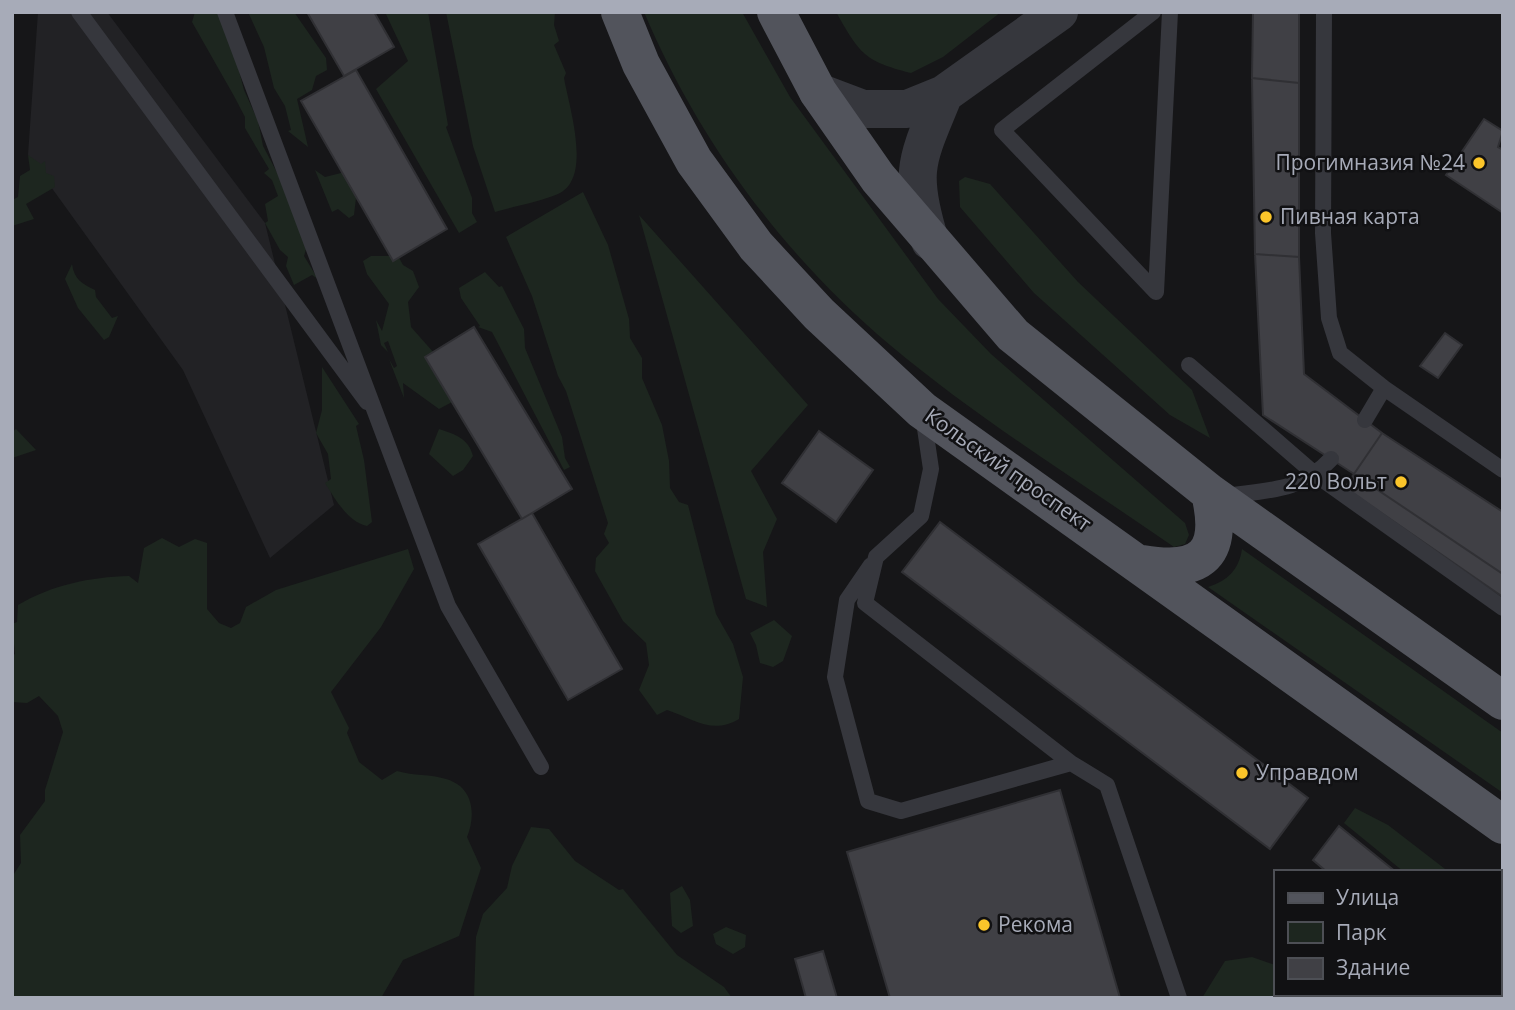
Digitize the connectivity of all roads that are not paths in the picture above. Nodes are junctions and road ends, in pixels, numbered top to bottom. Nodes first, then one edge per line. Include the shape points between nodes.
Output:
1 (79, 12) edge
2 (225, 12) edge
3 (620, 12) edge
4 (776, 12) edge
5 (1059, 12) edge
6 (1153, 12) edge
7 (1170, 12) edge
8 (1325, 12) edge
9 (818, 92) junction
10 (944, 94) junction
11 (930, 241) junction
12 (1189, 366) dead end
13 (1384, 388) junction
14 (922, 410) junction
15 (379, 418) junction
16 (1365, 420) dead end
17 (1331, 458) dead end
18 (1503, 470) edge
19 (1316, 475) junction
20 (1213, 495) junction
21 (876, 557) junction
22 (1142, 564) junction
23 (1503, 608) edge
24 (1503, 701) edge
25 (1071, 763) junction
26 (541, 767) dead end
27 (1503, 825) edge
28 (1179, 998) edge

1 - 15 lane
2 - 15 lane
3 - 14 main road, Кольский проспект via 641,64 694,161 756,246 819,314
4 - 9 main road
5 - 10 street
6 - 7 lane via 1002,130 1156,292
8 - 13 lane via 1323,233 1329,318 1340,353
9 - 10 street via 863,108 907,109
9 - 11 main road via 878,178
10 - 11 street via 917,159 916,186
11 - 20 main road via 1013,335
12 - 19 lane
13 - 16 lane
13 - 18 lane
14 - 21 lane via 931,469 920,516
14 - 22 main road, Кольский проспект
15 - 26 lane via 448,606
17 - 19 lane
19 - 20 lane via 1292,487
19 - 23 lane
20 - 22 main road via 1213,543 1199,559 1166,568
20 - 24 main road
21 - 25 lane via 865,603
21 - 25 lane via 847,600 835,677 868,801 901,811
22 - 27 main road, Кольский проспект
25 - 28 lane via 1107,785

